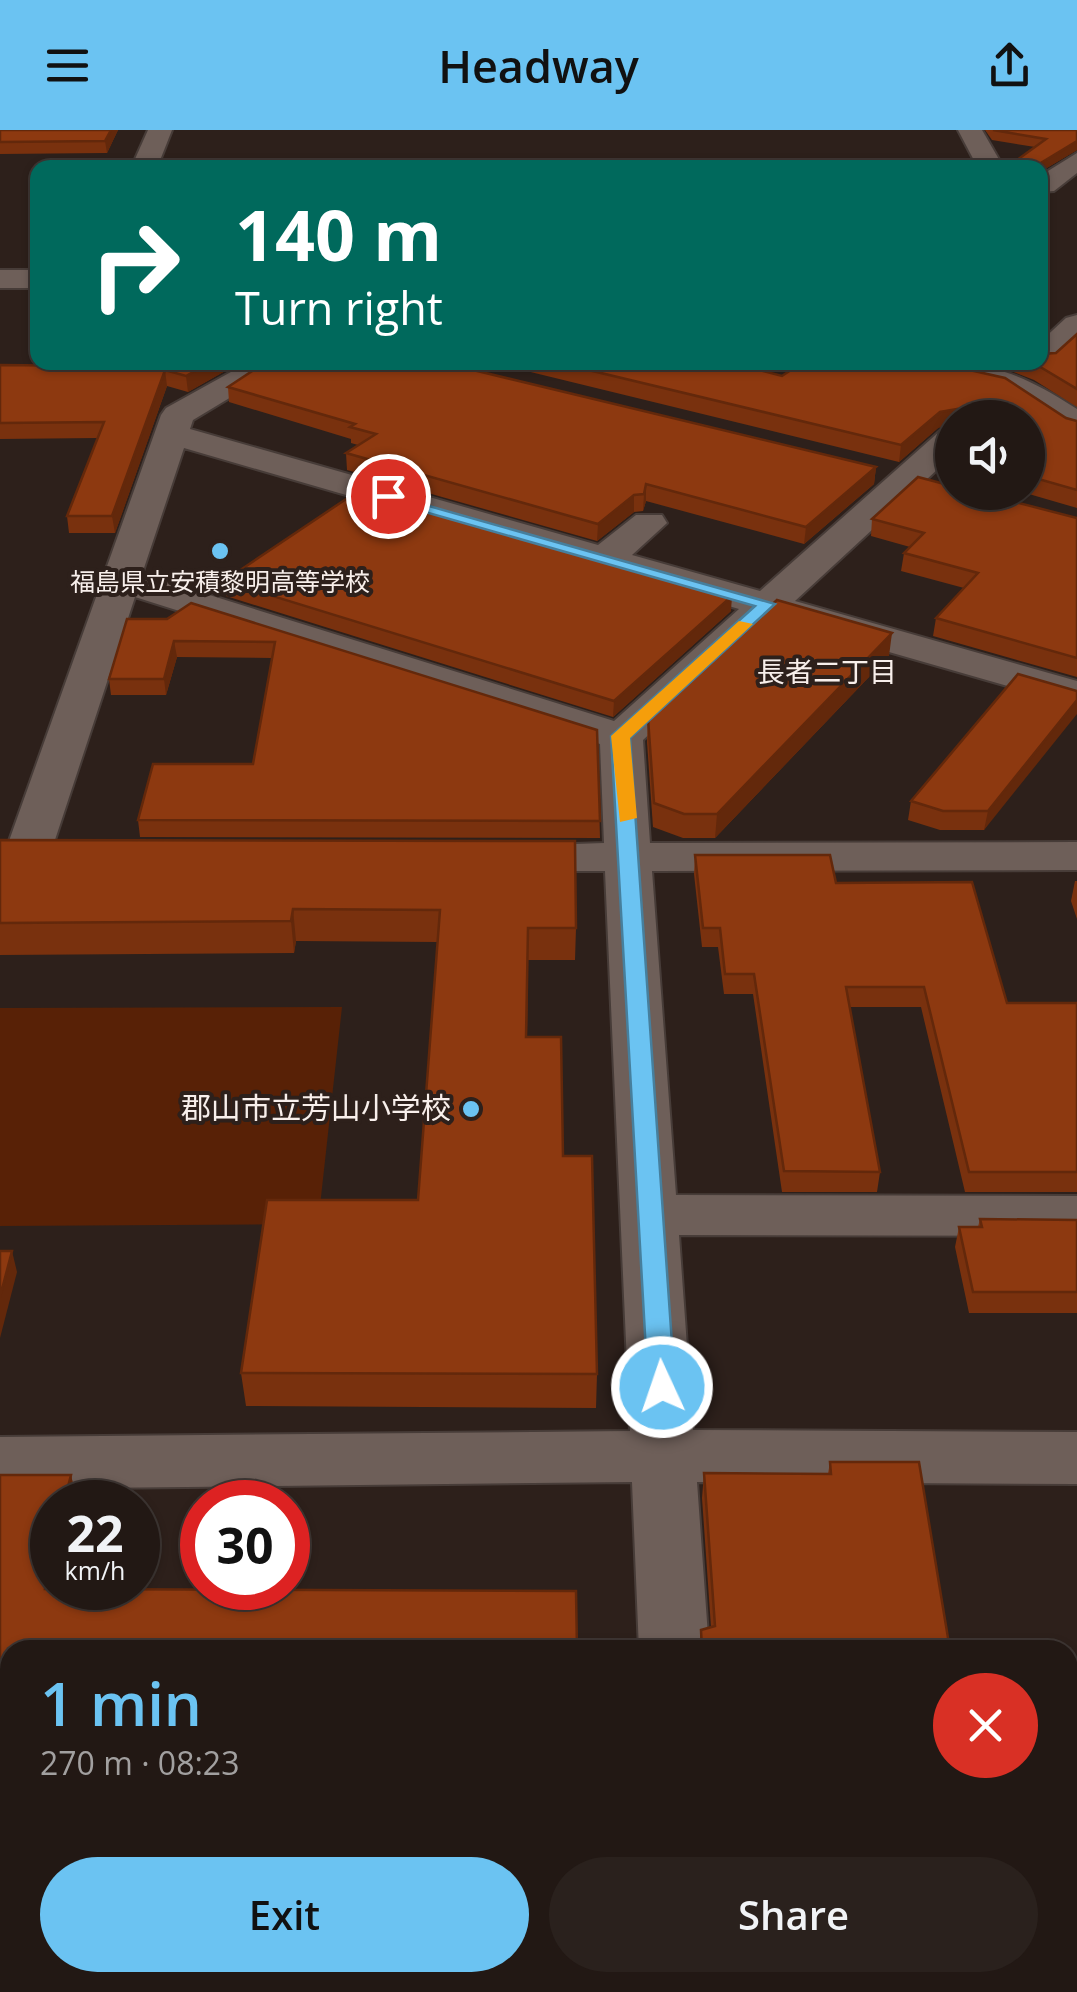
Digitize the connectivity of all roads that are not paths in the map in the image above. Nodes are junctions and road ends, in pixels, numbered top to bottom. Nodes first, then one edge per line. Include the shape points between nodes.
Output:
1 (160, 130) edge
2 (970, 130) edge
3 (147, 160) edge
4 (987, 160) edge
5 (1077, 161) edge
6 (1048, 180) edge
7 (1048, 185) edge
8 (1077, 191) edge
9 (0, 279) edge
10 (30, 279) edge
11 (1050, 349) edge
12 (259, 370) edge
13 (1027, 370) edge
14 (995, 400) edge
15 (1077, 424) edge
16 (171, 434) junction
17 (935, 455) edge
18 (910, 478) edge
19 (649, 523) dead end
20 (605, 558) junction
21 (121, 580) junction
22 (767, 604) junction
23 (1077, 694) edge
24 (621, 736) junction
25 (31, 855) edge
26 (454, 856) edge
27 (1077, 856) edge
28 (630, 857) junction
29 (652, 1215) junction
30 (1077, 1216) edge
31 (666, 1456) junction
32 (1077, 1458) edge
33 (0, 1463) edge
34 (674, 1640) edge

1 - 3 street
2 - 4 street
5 - 6 street
7 - 8 street
9 - 10 street
11 - 15 street
12 - 16 street via 178,415
13 - 14 street
16 - 20 street
16 - 21 street
17 - 18 street
18 - 22 street
19 - 20 street
20 - 22 street
21 - 24 street
21 - 25 street
22 - 23 street
22 - 24 street
24 - 28 street
26 - 28 street
27 - 28 street
28 - 29 street
29 - 30 street
29 - 31 street
31 - 32 street
31 - 33 street
31 - 34 street

